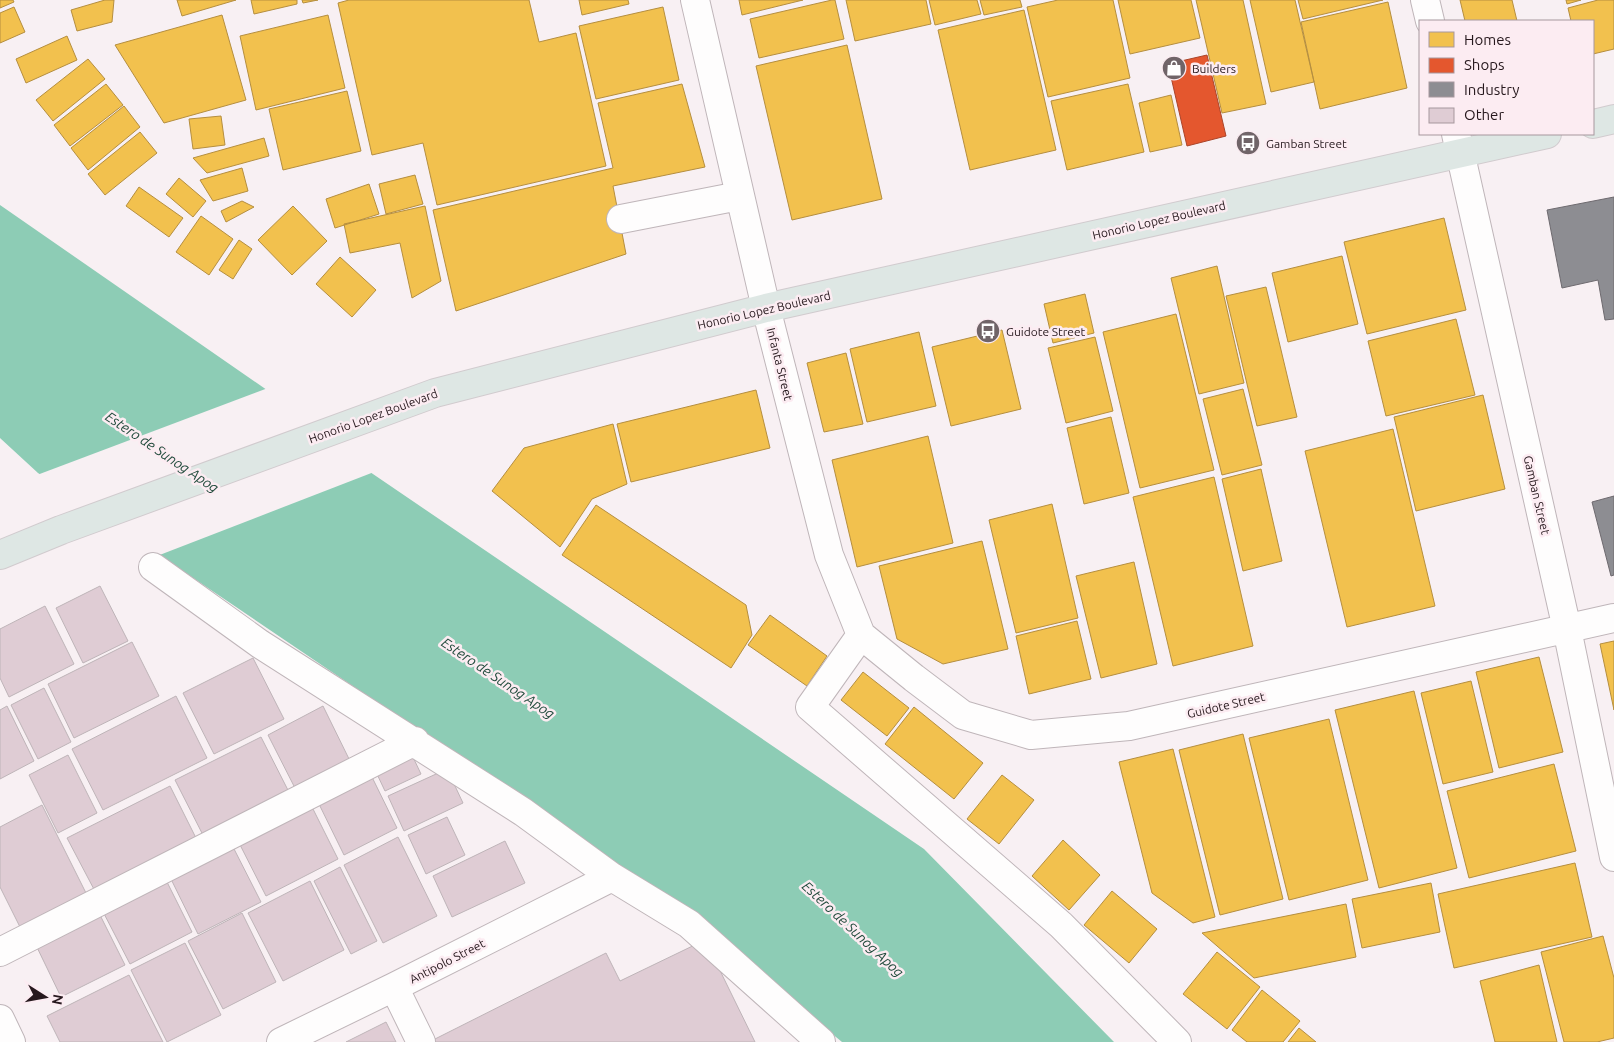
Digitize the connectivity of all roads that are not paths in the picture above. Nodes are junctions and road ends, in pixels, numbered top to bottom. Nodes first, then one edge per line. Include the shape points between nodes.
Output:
1 (695, 0) edge
2 (1424, 0) edge
3 (1430, 20) edge
4 (1614, 119) edge
5 (1594, 124) edge
6 (1537, 135) edge
7 (1458, 143) edge
8 (739, 196) junction
9 (621, 219) dead end
10 (766, 308) junction
11 (0, 555) edge
12 (153, 567) dead end
13 (1614, 618) edge
14 (1567, 629) junction
15 (861, 635) junction
16 (415, 741) junction
17 (1613, 848) edge
18 (612, 877) junction
19 (0, 952) edge
20 (394, 987) junction
21 (0, 1019) edge
22 (11, 1042) edge
23 (281, 1042) edge
24 (421, 1042) edge
25 (821, 1042) edge
26 (1178, 1042) edge

1 - 8 street, Infanta Street
2 - 3 street
4 - 5 main road
6 - 7 main road, Honorio Lopez Boulevard
7 - 10 main road, Honorio Lopez Boulevard
7 - 14 street, Gamban Street
8 - 9 street
8 - 10 street, Infanta Street
10 - 11 main road, Honorio Lopez Boulevard via 435,393
10 - 15 street, Infanta Street via 829,555
12 - 16 street via 260,644
13 - 14 street, Guidote Street
14 - 15 street, Guidote Street via 1129,726 1031,736 963,715
14 - 17 street, Gamban Street
15 - 26 street via 810,707 1061,925
16 - 18 street via 523,812
16 - 19 street
18 - 20 street, Antipolo Street
18 - 25 street via 689,924
20 - 23 street, Antipolo Street
20 - 24 street
21 - 22 street

